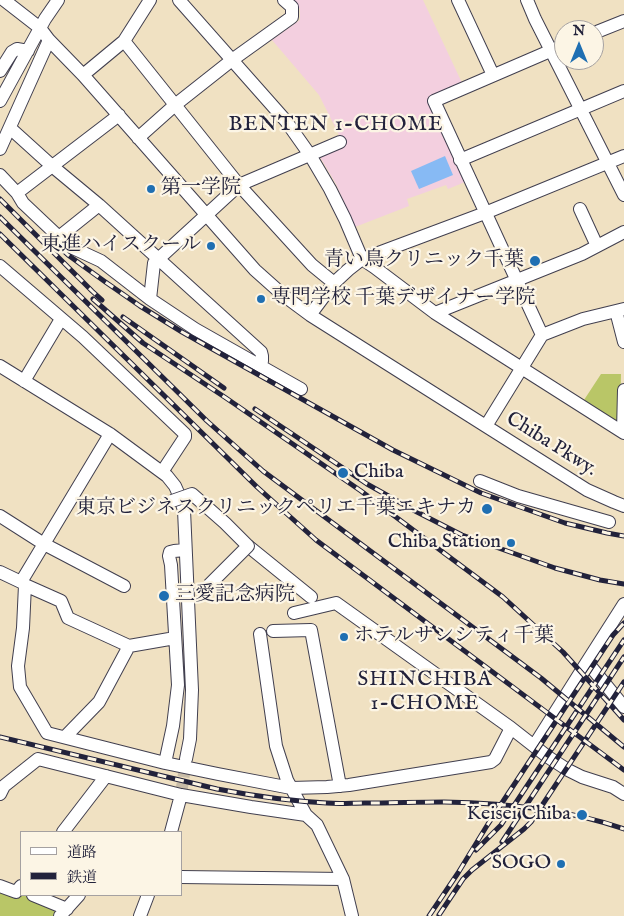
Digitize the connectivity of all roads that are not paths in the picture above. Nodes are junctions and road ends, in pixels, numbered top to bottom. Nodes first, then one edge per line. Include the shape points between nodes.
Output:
1 (4, 0) edge
2 (58, 0) edge
3 (150, 0) edge
4 (179, 0) edge
5 (284, 0) edge
6 (458, 0) edge
7 (528, 0) edge
8 (624, 21) edge
9 (40, 28) junction
10 (604, 29) edge
11 (49, 40) junction
12 (124, 40) junction
13 (554, 49) edge
14 (551, 50) junction
15 (26, 55) junction
16 (232, 60) junction
17 (0, 71) edge
18 (83, 74) junction
19 (493, 75) junction
20 (624, 91) edge
21 (0, 101) edge
22 (175, 105) junction
23 (580, 110) junction
24 (118, 115) junction
25 (10, 128) junction
26 (138, 138) junction
27 (340, 142) dead end
28 (0, 149) edge
29 (310, 155) junction
30 (624, 156) edge
31 (460, 160) junction
32 (608, 163) junction
33 (52, 166) junction
34 (0, 175) edge
35 (239, 185) junction
36 (17, 193) junction
37 (624, 195) edge
38 (99, 205) junction
39 (580, 208) dead end
40 (485, 213) junction
41 (206, 215) junction
42 (624, 232) edge
43 (59, 237) junction
44 (597, 246) junction
45 (158, 259) junction
46 (362, 259) junction
47 (0, 266) edge
48 (517, 280) junction
49 (334, 283) junction
50 (150, 299) junction
51 (620, 310) edge
52 (435, 313) junction
53 (310, 316) junction
54 (61, 319) junction
55 (542, 336) junction
56 (624, 342) edge
57 (258, 363) junction
58 (521, 368) junction
59 (2, 371) edge
60 (24, 381) junction
61 (301, 389) dead end
62 (624, 390) edge
63 (486, 426) junction
64 (623, 432) edge
65 (110, 434) junction
66 (162, 472) junction
67 (480, 481) dead end
68 (172, 501) dead end
69 (624, 506) edge
70 (0, 516) edge
71 (609, 522) dead end
72 (44, 544) junction
73 (248, 546) junction
74 (185, 550) junction
75 (0, 572) edge
76 (23, 584) junction
77 (209, 584) dead end
78 (124, 586) dead end
79 (311, 597) dead end
80 (624, 604) edge
81 (294, 613) dead end
82 (273, 631) dead end
83 (260, 634) dead end
84 (175, 638) junction
85 (129, 646) junction
86 (587, 662) junction
87 (624, 707) edge
88 (511, 728) junction
89 (64, 737) junction
90 (534, 746) junction
91 (186, 760) tunnel mouth
92 (166, 763) junction
93 (106, 776) junction
94 (340, 786) junction
95 (291, 788) junction
96 (0, 794) edge
97 (624, 794) edge
98 (181, 795) junction
99 (306, 815) junction
100 (64, 831) edge
101 (171, 831) edge
102 (182, 877) edge
103 (342, 879) junction
104 (0, 886) edge
105 (20, 889) edge
106 (35, 896) edge
107 (78, 896) edge
108 (148, 896) edge
109 (64, 912) edge
110 (140, 916) edge
111 (352, 916) edge

1 - 9 street, Chiba Pkwy.
2 - 9 street
3 - 12 street
4 - 16 street
5 - 16 street via 292,7 292,17
6 - 19 street
7 - 14 street
8 - 10 street
9 - 11 street, Chiba Pkwy.
9 - 15 street
11 - 18 street, Chiba Pkwy.
11 - 25 street
12 - 18 street
12 - 22 street
13 - 14 street
14 - 19 street
14 - 23 street
15 - 17 street via 17,49 12,52
15 - 21 street
16 - 22 street
16 - 29 street via 286,121
18 - 24 street, Chiba Pkwy.
19 - 31 street via 434,101
20 - 23 street
22 - 26 street
22 - 35 street
23 - 31 street
23 - 32 street
24 - 26 street, Chiba Pkwy.
24 - 33 street
25 - 28 street
25 - 33 street
26 - 41 street, Chiba Pkwy.
27 - 29 street
29 - 35 street
29 - 46 street via 330,189
30 - 32 street
31 - 40 street
32 - 37 street
32 - 40 street
33 - 36 street
33 - 38 street
34 - 36 street
35 - 41 street
35 - 49 street via 312,266
36 - 43 street via 23,203
38 - 43 street
38 - 45 street
39 - 44 street
40 - 46 street
40 - 48 street
41 - 45 street
41 - 53 street, Chiba Pkwy. via 255,270
42 - 44 street
43 - 50 street via 73,248 101,261
44 - 48 street
45 - 50 street via 154,263
45 - 57 street via 261,352 262,361
46 - 49 street
46 - 52 street
47 - 54 street
48 - 52 street
48 - 55 street
49 - 53 street
50 - 57 street via 195,329
51 - 55 street via 583,319
51 - 56 street
52 - 58 street
53 - 63 street, Chiba Pkwy.
54 - 60 street
54 - 66 street via 185,434
55 - 58 street
57 - 61 street
58 - 63 street
58 - 64 street
59 - 60 street
60 - 65 street
62 - 64 street
63 - 69 street, Chiba Pkwy. via 587,490
65 - 66 street
65 - 72 street
66 - 74 street via 175,486 184,510
67 - 71 street via 518,496
68 - 73 street, bridge via 192,494
70 - 72 street
72 - 76 street
72 - 78 street
73 - 77 street, bridge
73 - 79 street
74 - 84 street via 174,550 169,556
74 - 91 street via 192,690
75 - 76 street
76 - 85 street via 61,601 68,618
76 - 89 street via 23,628 18,666 20,687 47,733
80 - 86 street
81 - 88 street via 336,603
82 - 94 street via 311,630
83 - 95 street via 276,746
84 - 85 street
84 - 92 street via 178,685
85 - 89 street via 99,702
86 - 87 street
86 - 90 street
88 - 90 street
88 - 94 street via 492,762
89 - 92 street
90 - 97 street via 568,770
92 - 95 street
93 - 96 street via 38,759 4,786
93 - 98 street
93 - 100 street
94 - 95 street
95 - 99 street
98 - 99 street
98 - 101 street
99 - 103 street via 317,825
102 - 103 street
103 - 111 street
104 - 105 street via 16,892
106 - 109 street
107 - 109 street
108 - 110 street

